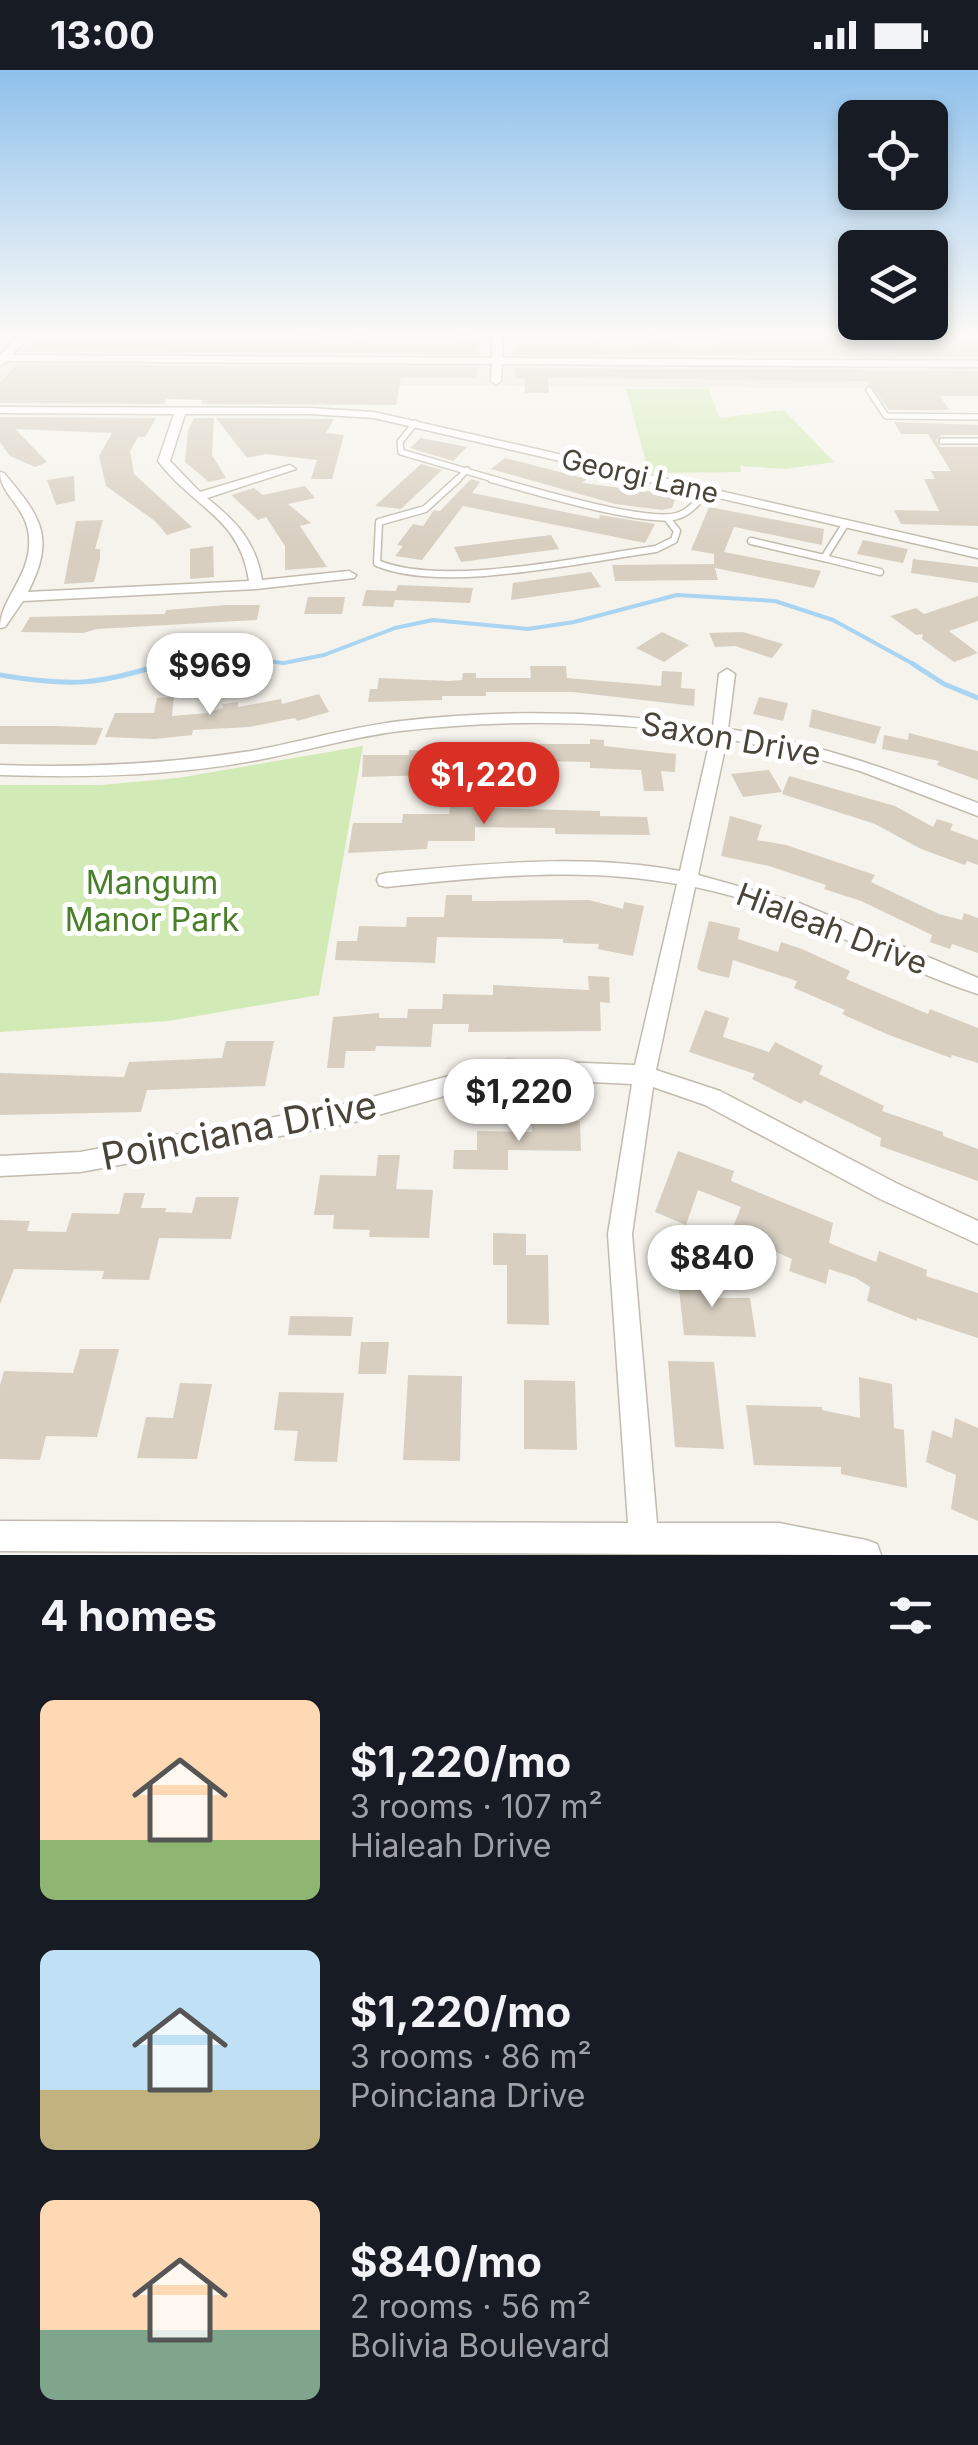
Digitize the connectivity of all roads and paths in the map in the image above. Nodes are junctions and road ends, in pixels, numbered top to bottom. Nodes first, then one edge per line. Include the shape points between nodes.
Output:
1 (877, 402) edge
2 (0, 410) edge
3 (181, 410) junction
4 (978, 416) edge
5 (415, 423) junction
6 (942, 441) dead end
7 (978, 441) edge
8 (290, 469) dead end
9 (467, 470) junction
10 (0, 476) edge
11 (706, 492) junction
12 (198, 496) junction
13 (680, 516) junction
14 (666, 518) junction
15 (846, 523) junction
16 (675, 526) junction
17 (751, 541) dead end
18 (978, 554) edge
19 (824, 558) junction
20 (880, 572) dead end
21 (349, 575) dead end
22 (256, 585) junction
23 (22, 597) junction
24 (0, 624) edge
25 (727, 674) dead end
26 (720, 732) junction
27 (0, 770) edge
28 (978, 810) edge
29 (686, 879) junction
30 (386, 880) dead end
31 (978, 986) edge
32 (644, 1075) junction
33 (0, 1166) edge
34 (978, 1233) edge
35 (0, 1536) edge
36 (644, 1546) edge
37 (866, 1555) edge

1 - 4 lane via 886,416
2 - 3 street, Georgi Lane
3 - 5 street, Georgi Lane via 343,412
3 - 12 street via 164,461
5 - 9 lane via 400,452
5 - 11 street, Georgi Lane
6 - 7 lane
8 - 12 street
9 - 14 lane via 570,502
9 - 16 lane via 420,512 380,522 376,563 414,575 458,574 656,549 674,540
10 - 23 street via 34,524 33,562
11 - 13 lane
11 - 15 street, Georgi Lane
12 - 22 street via 255,556
13 - 14 lane
13 - 16 lane
14 - 16 lane
15 - 18 street, Georgi Lane
15 - 19 lane
17 - 19 lane
19 - 20 lane
21 - 22 street
22 - 23 street
23 - 24 street
25 - 26 street
26 - 27 street, Saxon Drive via 594,718 481,718 396,726 186,764
26 - 28 street, Saxon Drive via 854,763
26 - 29 street
29 - 30 street, Hialeah Drive via 510,866
29 - 31 street, Hialeah Drive via 794,908
29 - 32 street
32 - 33 street, Poinciana Drive via 507,1069 328,1118 80,1162
32 - 34 street, Poinciana Drive via 712,1098
32 - 36 street via 620,1234
35 - 36 street
36 - 37 street via 779,1538

